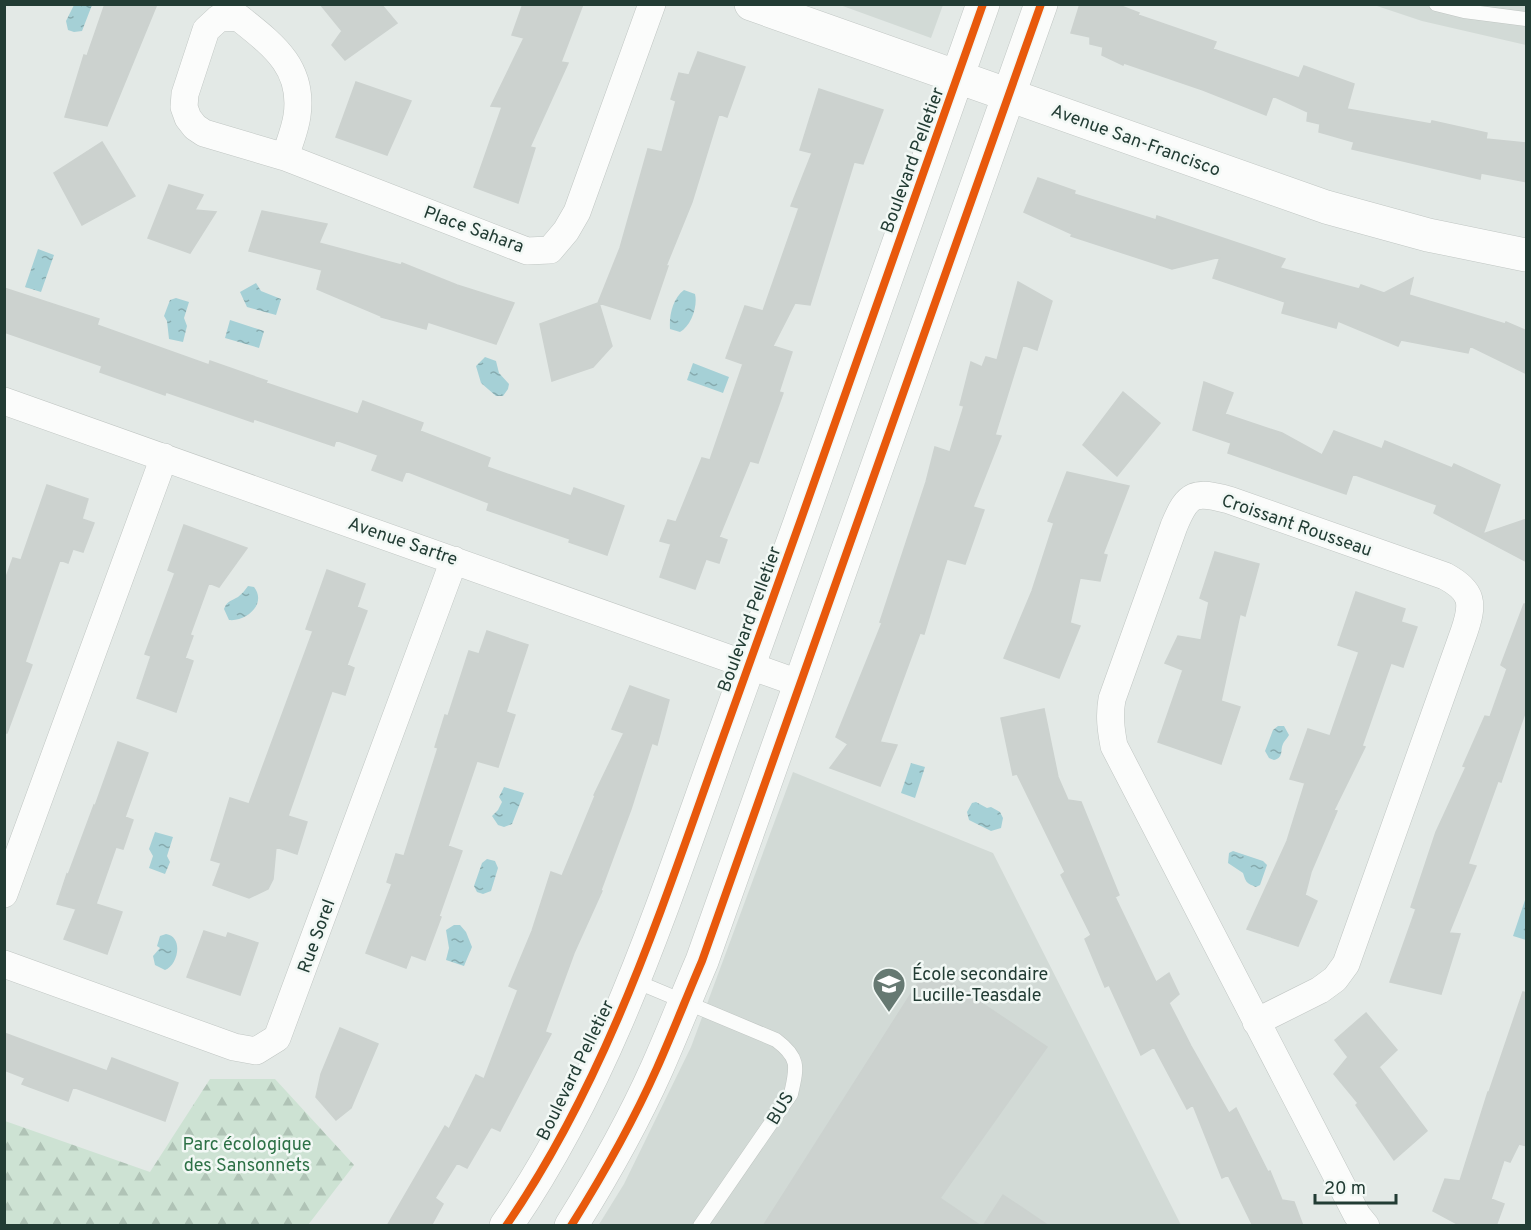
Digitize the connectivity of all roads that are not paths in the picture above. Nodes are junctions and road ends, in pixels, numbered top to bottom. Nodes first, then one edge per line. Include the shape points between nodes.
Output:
1 (652, 4) edge
2 (751, 4) edge
3 (983, 4) edge
4 (1041, 4) edge
5 (1436, 4) edge
6 (1527, 19) edge
7 (957, 78) junction
8 (1009, 96) junction
9 (285, 157) junction
10 (1527, 255) edge
11 (4, 401) edge
12 (164, 457) junction
13 (454, 560) junction
14 (749, 666) junction
15 (801, 684) junction
16 (4, 894) edge
17 (4, 964) edge
18 (635, 981) junction
19 (686, 1002) junction
20 (1256, 1022) junction
21 (506, 1226) edge
22 (571, 1226) edge
23 (700, 1226) edge
24 (1366, 1226) edge

1 - 9 street, Place Sahara via 578,212 549,250 527,251
2 - 7 street, Avenue San-Francisco
3 - 7 street, Boulevard Pelletier
4 - 8 street
5 - 6 lane
7 - 8 street, Avenue San-Francisco
7 - 14 street, Boulevard Pelletier
8 - 10 street, Avenue San-Francisco via 1326,207 1428,235
8 - 15 street
9 - 9 street, Place Sahara via 204,133 188,118 185,93 206,30 219,18 238,17 277,51 294,74 297,118
11 - 12 street, Avenue Sartre
12 - 13 street, Avenue Sartre
12 - 16 street
13 - 14 street, Avenue Sartre
13 - 17 street, Rue Sorel via 277,1038 256,1052 234,1047
14 - 15 street, Avenue Sartre
14 - 18 street, Boulevard Pelletier
15 - 19 street
18 - 19 lane, BUS
18 - 21 street, Boulevard Pelletier via 563,1133
19 - 22 street via 633,1118
19 - 23 lane, BUS via 776,1040 794,1058 796,1070 791,1094
20 - 20 street, Croissant Rousseau via 1320,990 1346,964 1468,620 1469,597 1464,588 1445,576 1204,494 1186,502 1174,526 1109,714 1114,746
20 - 24 street, Croissant Rousseau

